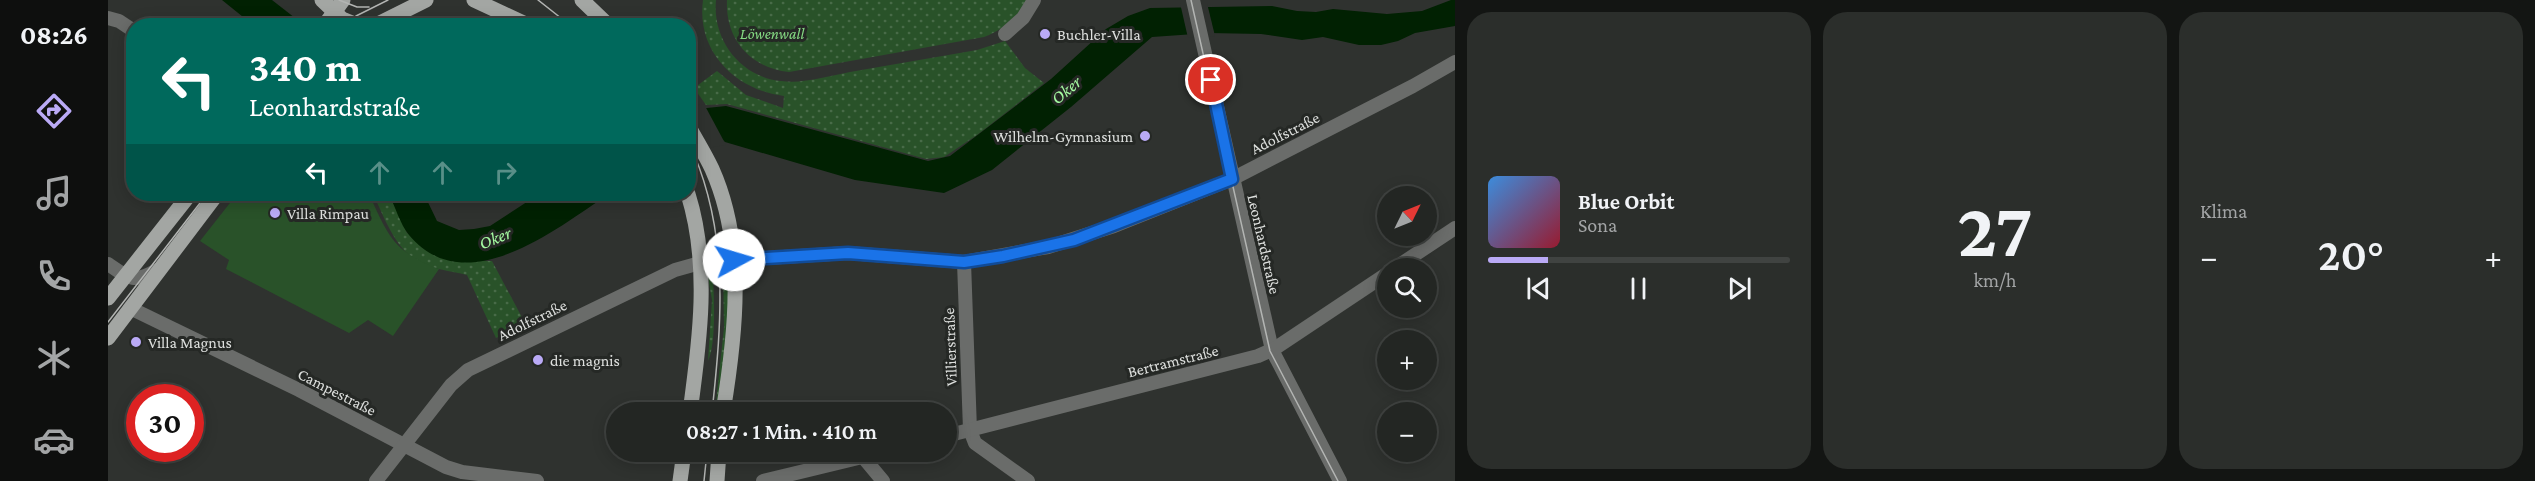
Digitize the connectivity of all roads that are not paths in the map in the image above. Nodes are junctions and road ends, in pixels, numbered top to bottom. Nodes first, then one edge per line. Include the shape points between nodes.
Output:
1 (322, 0) edge
2 (343, 0) edge
3 (426, 0) edge
4 (474, 0) edge
5 (582, 0) edge
6 (1034, 0) edge
7 (1193, 0) edge
8 (333, 13) junction
9 (108, 18) edge
10 (330, 18) edge
11 (340, 18) edge
12 (392, 18) edge
13 (513, 18) edge
14 (601, 18) edge
15 (126, 26) edge
16 (1005, 34) dead end
17 (1455, 62) edge
18 (696, 139) edge
19 (1232, 179) junction
20 (184, 201) edge
21 (211, 201) edge
22 (689, 201) edge
23 (1455, 228) edge
24 (1410, 258) edge
25 (734, 260) junction
26 (964, 262) junction
27 (700, 263) junction
28 (108, 264) edge
29 (158, 270) junction
30 (125, 275) junction
31 (1377, 280) edge
32 (108, 298) edge
33 (130, 308) junction
34 (108, 338) edge
35 (1272, 350) junction
36 (691, 402) edge
37 (725, 402) edge
38 (970, 430) junction
39 (957, 433) edge
40 (405, 444) junction
41 (683, 462) edge
42 (718, 462) edge
43 (842, 462) edge
44 (867, 462) edge
45 (376, 481) edge
46 (531, 481) edge
47 (680, 481) edge
48 (717, 481) edge
49 (763, 481) edge
50 (883, 481) edge
51 (1028, 481) edge
52 (1340, 481) edge

1 - 8 main road
2 - 8 main road
3 - 12 main road
4 - 13 main road
5 - 14 main road
6 - 16 street via 1023,18
7 - 19 street, Leonhardstraße
8 - 10 main road
8 - 11 main road
9 - 15 street
17 - 19 street, Adolfstraße
18 - 25 main road via 713,171
19 - 26 street, Adolfstraße via 1074,240
19 - 35 street, Leonhardstraße
20 - 30 main road
21 - 29 main road
22 - 27 main road
23 - 24 street
25 - 26 street, Adolfstraße via 848,253
25 - 37 main road via 735,313
26 - 38 street, Villierstraße
27 - 36 main road via 701,316
27 - 40 street, Adolfstraße via 675,270 468,370 451,385
28 - 30 street
29 - 30 street via 141,278
29 - 33 main road
30 - 32 main road
31 - 35 street, Bertramstraße
33 - 34 main road
33 - 40 street, Campestraße
35 - 38 street, Bertramstraße
35 - 52 street, Leonhardstraße
38 - 39 street, Bertramstraße
38 - 51 street via 975,443
40 - 45 street, Adolfstraße
40 - 46 street, Campestraße via 462,472
41 - 47 main road
42 - 48 main road
43 - 49 street
44 - 50 street

